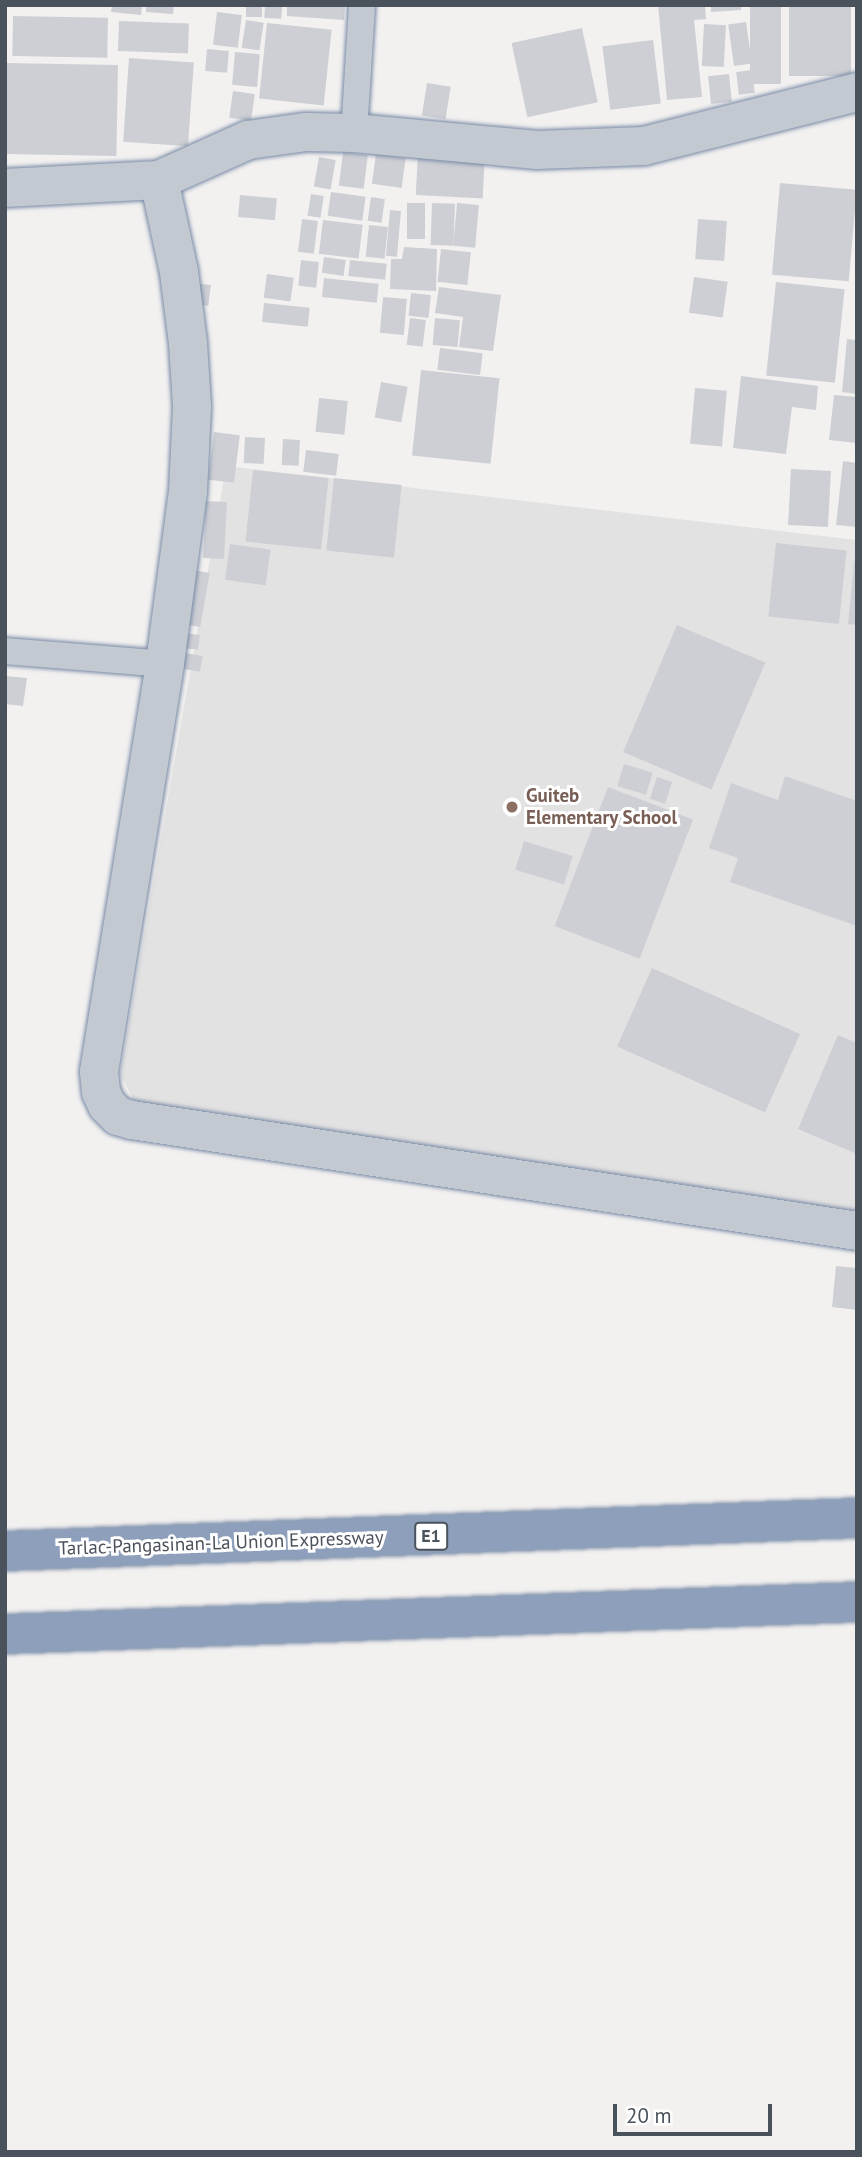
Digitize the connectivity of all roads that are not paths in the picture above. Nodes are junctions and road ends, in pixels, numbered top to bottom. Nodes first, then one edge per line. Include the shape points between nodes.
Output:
1 (362, 5) edge
2 (857, 92) edge
3 (354, 133) junction
4 (159, 180) junction
5 (5, 188) edge
6 (5, 651) edge
7 (165, 664) junction
8 (857, 1231) edge
9 (857, 1518) edge
10 (5, 1551) edge
11 (857, 1602) edge
12 (5, 1634) edge

1 - 3 lane
2 - 3 street via 644,146 537,150
3 - 4 street via 306,132 248,140
4 - 5 street
4 - 7 street via 179,272 192,407 188,491
6 - 7 lane
7 - 8 street via 99,1072 101,1092 118,1116
9 - 10 highway, Tarlac-Pangasinan-La Union Expressway / E1
11 - 12 highway

